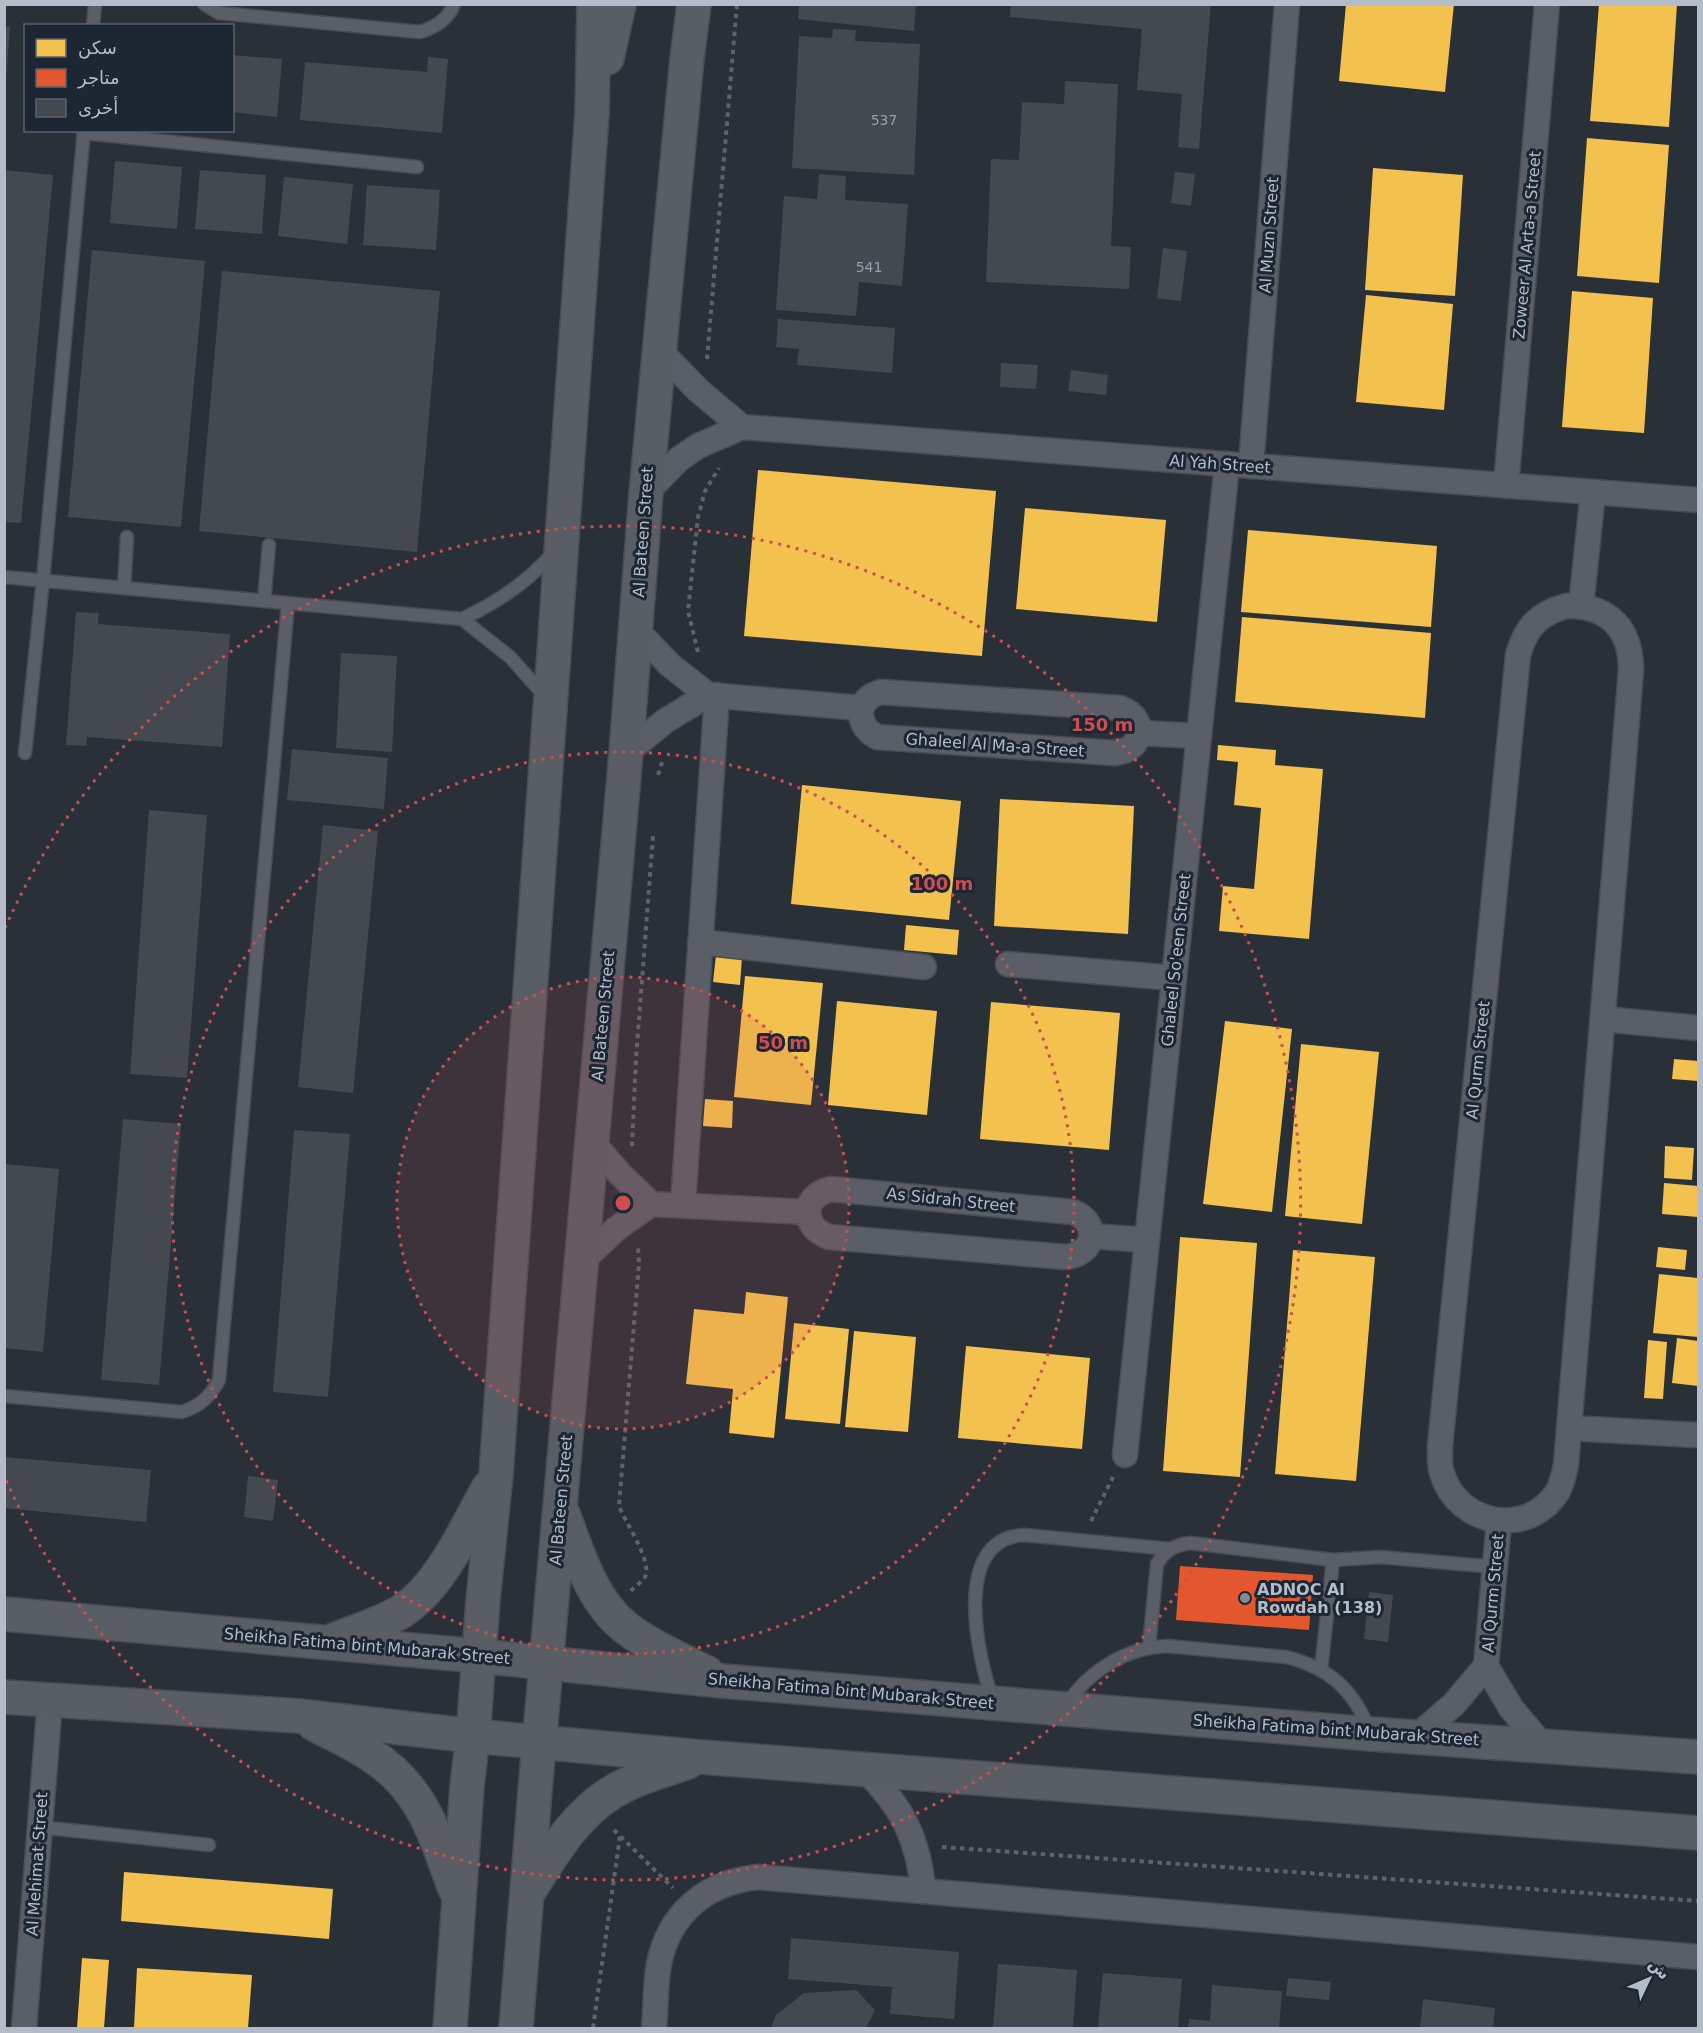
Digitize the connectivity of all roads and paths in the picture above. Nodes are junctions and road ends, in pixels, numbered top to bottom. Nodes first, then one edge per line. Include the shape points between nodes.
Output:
1 (95, 4) edge
2 (204, 4) edge
3 (454, 4) edge
4 (594, 4) edge
5 (619, 4) edge
6 (694, 4) edge
7 (737, 4) edge
8 (1287, 4) edge
9 (1547, 4) edge
10 (93, 24) edge
11 (592, 113) junction
12 (84, 132) edge
13 (417, 166) dead end
14 (659, 350) junction
15 (707, 365) dead end
16 (742, 427) junction
17 (1227, 465) junction
18 (1251, 466) junction
19 (1506, 486) junction
20 (1593, 492) junction
21 (646, 493) junction
22 (1698, 500) edge
23 (127, 537) dead end
24 (562, 543) junction
25 (269, 545) dead end
26 (4, 577) edge
27 (43, 580) junction
28 (124, 588) junction
29 (264, 601) junction
30 (288, 603) junction
31 (1581, 606) junction
32 (462, 619) junction
33 (636, 630) junction
34 (712, 695) junction
35 (550, 703) junction
36 (861, 708) junction
37 (1139, 733) junction
38 (1199, 736) junction
39 (666, 752) dead end
40 (25, 753) dead end
41 (626, 753) junction
42 (657, 786) dead end
43 (654, 833) dead end
44 (700, 942) junction
45 (1008, 964) dead end
46 (924, 967) dead end
47 (1174, 978) junction
48 (1602, 1019) junction
49 (1698, 1028) edge
50 (592, 1142) junction
51 (632, 1155) dead end
52 (651, 1204) junction
53 (683, 1205) junction
54 (808, 1212) junction
55 (1091, 1236) junction
56 (1147, 1240) junction
57 (582, 1261) junction
58 (4, 1396) edge
59 (1569, 1428) junction
60 (1696, 1435) dead end
61 (1125, 1455) joint
62 (496, 1475) junction
63 (560, 1507) junction
64 (1499, 1521) junction
65 (1091, 1522) dead end
66 (1170, 1549) junction
67 (1333, 1560) junction
68 (1495, 1567) junction
69 (625, 1598) dead end
70 (4, 1614) edge
71 (327, 1643) junction
72 (1149, 1647) junction
73 (479, 1656) junction
74 (547, 1663) junction
75 (1486, 1666) junction
76 (1322, 1670) junction
77 (722, 1681) junction
78 (4, 1697) edge
79 (50, 1700) junction
80 (994, 1702) junction
81 (1064, 1708) junction
82 (299, 1716) junction
83 (1371, 1734) junction
84 (473, 1736) junction
85 (1416, 1737) junction
86 (539, 1743) junction
87 (1542, 1745) junction
88 (701, 1757) junction
89 (1698, 1757) edge
90 (865, 1770) junction
91 (40, 1827) junction
92 (612, 1829) dead end
93 (1698, 1833) edge
94 (620, 1836) junction
95 (209, 1845) dead end
96 (933, 1846) dead end
97 (922, 1891) junction
98 (526, 1895) junction
99 (1698, 1901) edge
100 (460, 1902) junction
101 (690, 1905) junction
102 (1698, 1957) edge
103 (24, 2028) edge
104 (450, 2028) edge
105 (516, 2028) edge
106 (593, 2028) edge
107 (654, 2028) edge

1 - 10 lane
2 - 3 lane via 219,13 420,32 444,20
4 - 11 main road
5 - 11 main road
6 - 14 main road, Al Bateen Street
7 - 15 path
8 - 18 street, Al Muzn Street
9 - 19 street, Zoweer Al Arta-a Street
11 - 24 main road
12 - 13 lane
12 - 27 lane
14 - 16 street
14 - 21 main road, Al Bateen Street
16 - 17 street, Al Yah Street
16 - 21 street, Al Yah Street via 679,459
16 - 34 path via 705,491 698,517 688,611
17 - 18 street, Al Yah Street
17 - 38 street, Ghaleel So'een Street
18 - 19 street, Al Yah Street
19 - 20 street, Al Yah Street
20 - 22 street, Al Yah Street
20 - 31 street
21 - 33 main road, Al Bateen Street
23 - 28 lane
24 - 32 lane via 506,594
24 - 35 main road
25 - 29 lane
26 - 27 lane
27 - 28 lane
27 - 40 lane
28 - 29 lane
29 - 30 lane
30 - 32 lane
30 - 58 lane via 219,1380 204,1401 182,1412
31 - 48 street, Al Qurm Street via 1595,609 1620,627 1631,656
31 - 64 street, Al Qurm Street via 1559,608 1539,618 1529,628 1518,656 1440,1446 1441,1472 1452,1496 1473,1514
32 - 35 lane via 510,657
33 - 34 street via 670,665
33 - 41 main road, Al Bateen Street
34 - 36 street
34 - 41 street via 665,721
34 - 44 street
35 - 62 main road
36 - 37 street via 866,700 881,692 1120,708 1135,717
36 - 37 street, Ghaleel Al Ma-a Street via 864,726 877,737 1115,753 1131,748
37 - 38 street
38 - 47 street, Ghaleel So'een Street
39 - 42 path
41 - 50 main road, Al Bateen Street
43 - 51 path
44 - 46 street
44 - 53 street
45 - 47 street
47 - 56 street, Ghaleel So'een Street
48 - 49 street
48 - 59 street, Al Qurm Street
50 - 52 street
50 - 57 main road, Al Bateen Street
52 - 53 street
52 - 57 street via 616,1229
52 - 69 path via 637,1236 639,1263 619,1493 623,1518 642,1553 646,1572
53 - 54 street
54 - 55 street via 813,1228 820,1234 841,1238 1065,1257 1082,1252
54 - 55 street, As Sidrah Street via 815,1196 840,1189 1073,1212 1086,1221
55 - 56 street
56 - 61 street, Ghaleel So'een Street
57 - 63 main road, Al Bateen Street
59 - 60 street
59 - 64 street, Al Qurm Street via 1566,1465 1557,1491 1538,1511 1519,1519
61 - 65 path
62 - 71 main road via 435,1579 418,1598 385,1620
62 - 73 main road
63 - 74 main road, Al Bateen Street
63 - 77 main road via 583,1566 610,1612 639,1637
64 - 68 street, Al Qurm Street
66 - 67 lane via 1190,1543
66 - 72 lane via 1162,1555 1154,1574
66 - 80 lane via 1025,1534 997,1543 982,1563 976,1609 983,1672
67 - 68 lane via 1380,1557
67 - 76 lane
68 - 75 street, Al Qurm Street
70 - 71 main road, Sheikha Fatima bint Mubarak Street
71 - 73 main road, Sheikha Fatima bint Mubarak Street
72 - 76 lane via 1286,1657
72 - 81 lane via 1107,1664 1083,1683
73 - 74 main road, Sheikha Fatima bint Mubarak Street
73 - 84 main road
74 - 77 main road, Sheikha Fatima bint Mubarak Street
74 - 86 main road, Al Bateen Street
75 - 85 street, Al Qurm Street via 1454,1704
75 - 87 street, Al Qurm Street via 1511,1708
76 - 83 lane via 1352,1696
77 - 80 main road, Sheikha Fatima bint Mubarak Street
78 - 79 main road
79 - 82 main road
79 - 91 street, Al Mehimat Street
80 - 81 main road, Sheikha Fatima bint Mubarak Street
81 - 83 main road, Sheikha Fatima bint Mubarak Street
82 - 84 main road
82 - 100 main road via 369,1754 409,1788 429,1819
83 - 85 main road, Sheikha Fatima bint Mubarak Street
84 - 86 main road
84 - 100 main road
85 - 87 main road, Sheikha Fatima bint Mubarak Street
86 - 88 main road
86 - 98 main road, Al Bateen Street
87 - 89 main road, Sheikha Fatima bint Mubarak Street
88 - 90 main road
88 - 98 main road via 645,1776 593,1806 562,1840
90 - 93 main road
90 - 97 street via 882,1786 907,1825 921,1867
91 - 95 lane
91 - 103 street, Al Mehimat Street
92 - 94 path
94 - 101 path
94 - 106 path
96 - 99 path
97 - 101 street via 758,1877 722,1884
97 - 102 street
98 - 105 main road, Al Bateen Street
100 - 104 main road
101 - 107 street via 678,1918 663,1949

